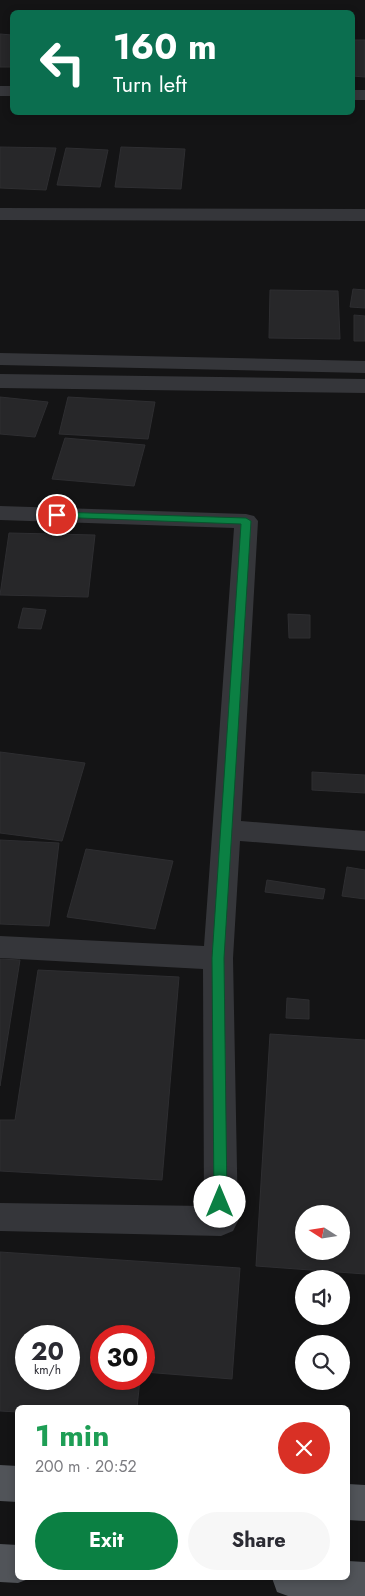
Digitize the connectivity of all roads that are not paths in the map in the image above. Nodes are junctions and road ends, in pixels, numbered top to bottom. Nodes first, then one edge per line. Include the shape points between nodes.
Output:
1 (0, 214) edge
2 (365, 215) edge
3 (0, 360) edge
4 (365, 367) edge
5 (0, 381) edge
6 (365, 386) edge
7 (0, 514) edge
8 (226, 830) junction
9 (365, 841) edge
10 (0, 947) edge
11 (218, 958) junction
12 (0, 1217) edge
13 (0, 1483) edge
14 (15, 1484) edge
15 (350, 1502) edge
16 (365, 1503) edge
17 (0, 1563) edge
18 (15, 1564) edge
19 (340, 1580) edge
20 (365, 1581) edge

1 - 2 street
3 - 4 street
5 - 6 street
7 - 8 street via 246,521
8 - 9 street
8 - 11 street
10 - 11 street
11 - 12 street via 221,1221
13 - 14 main road
15 - 16 main road
17 - 18 main road
19 - 20 main road

